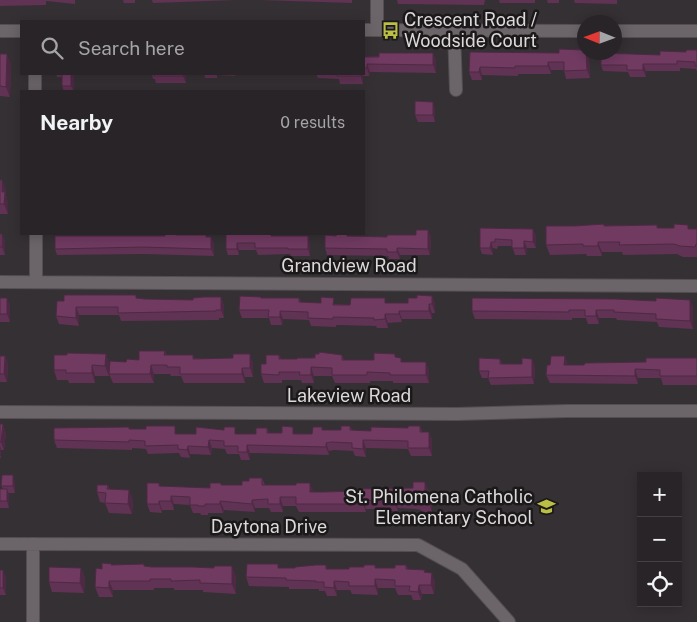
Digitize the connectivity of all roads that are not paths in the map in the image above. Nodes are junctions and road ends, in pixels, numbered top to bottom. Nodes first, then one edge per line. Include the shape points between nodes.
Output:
1 (377, 0) edge
2 (0, 30) edge
3 (20, 30) edge
4 (365, 30) edge
5 (377, 30) junction
6 (454, 30) junction
7 (577, 30) edge
8 (622, 30) edge
9 (697, 31) edge
10 (35, 75) edge
11 (35, 90) edge
12 (456, 90) dead end
13 (36, 235) edge
14 (0, 282) edge
15 (36, 282) junction
16 (697, 286) edge
17 (697, 411) edge
18 (0, 412) edge
19 (0, 544) edge
20 (33, 544) junction
21 (33, 622) edge
22 (508, 622) edge

1 - 5 street
2 - 3 street
4 - 5 street
5 - 6 street
6 - 7 street
6 - 12 street
8 - 9 street
10 - 11 street
13 - 15 street
14 - 15 street, Grandview Road
15 - 16 street, Grandview Road
17 - 18 street, Lakeview Road via 457,414
19 - 20 street, Daytona Drive
20 - 21 street
20 - 22 street, Daytona Drive via 418,545 462,569

